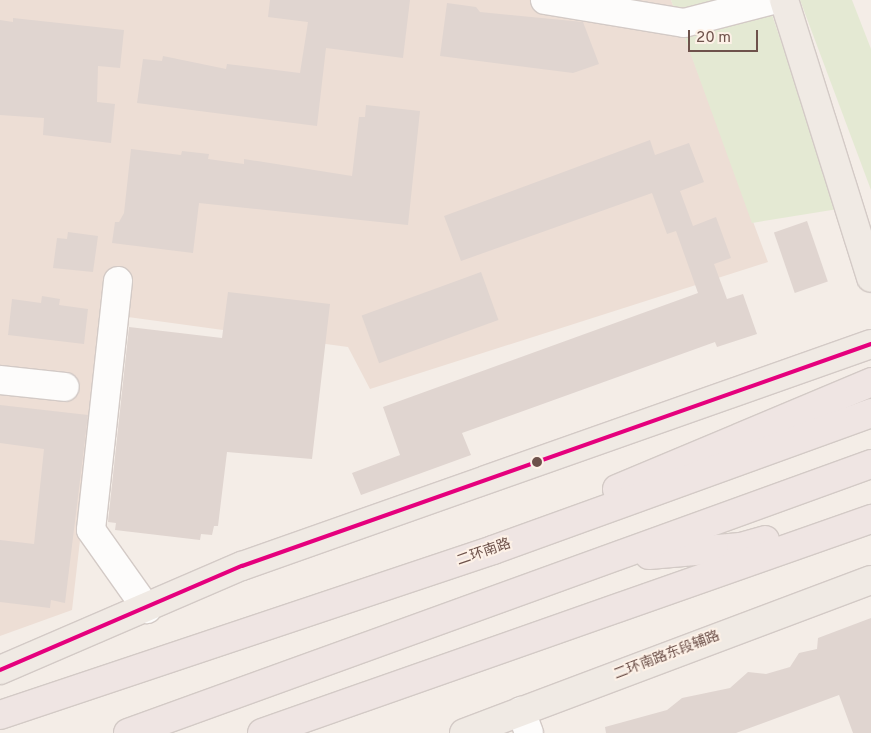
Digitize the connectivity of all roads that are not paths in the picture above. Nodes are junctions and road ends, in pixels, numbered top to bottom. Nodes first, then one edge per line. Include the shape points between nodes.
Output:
1 (545, 0) edge
2 (772, 0) edge
3 (784, 0) edge
4 (871, 278) edge
5 (118, 280) dead end
6 (871, 344) edge
7 (0, 380) edge
8 (871, 382) edge
9 (65, 387) dead end
10 (871, 414) edge
11 (871, 464) edge
12 (871, 507) edge
13 (871, 520) edge
14 (493, 550) junction
15 (613, 558) junction
16 (871, 580) edge
17 (147, 609) junction
18 (0, 670) edge
19 (0, 715) edge
20 (525, 722) edge
21 (128, 733) edge
22 (262, 733) edge
23 (464, 733) edge

1 - 2 street via 684,23
3 - 4 main road
5 - 17 street via 91,530
6 - 17 main road via 242,566
7 - 9 street
8 - 14 highway via 664,466
10 - 14 highway, 二环南路
11 - 15 highway
12 - 15 highway via 741,547
13 - 22 highway
14 - 19 highway, 二环南路
15 - 21 highway
16 - 20 main road, 二环南路东段辅路
17 - 18 main road
20 - 23 main road, 二环南路东段辅路

